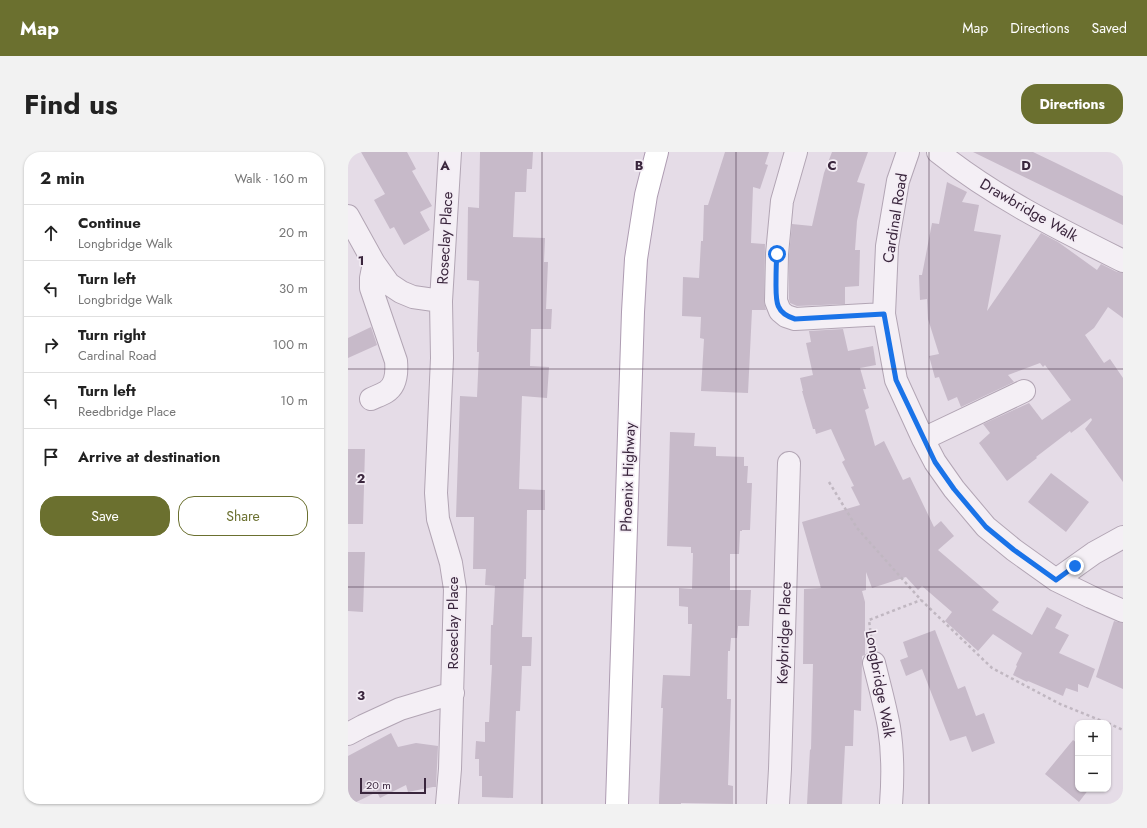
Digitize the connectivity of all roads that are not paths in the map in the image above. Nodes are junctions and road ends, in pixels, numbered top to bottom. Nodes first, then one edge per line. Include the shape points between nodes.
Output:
1 (450, 152) edge
2 (657, 152) edge
3 (796, 152) edge
4 (908, 152) edge
5 (938, 152) edge
6 (348, 216) edge
7 (1123, 261) edge
8 (374, 263) junction
9 (441, 301) junction
10 (884, 314) junction
11 (1024, 391) dead end
12 (371, 399) dead end
13 (923, 439) junction
14 (789, 463) dead end
15 (1123, 537) edge
16 (1056, 580) junction
17 (1123, 611) edge
18 (874, 663) road end
19 (453, 693) junction
20 (348, 734) edge
21 (447, 804) edge
22 (616, 804) edge
23 (778, 804) edge
24 (891, 804) edge

1 - 9 street, Roseclay Place
2 - 22 main road, Phoenix Highway via 646,195 636,259
3 - 10 street via 782,201 776,301 780,311 795,319
4 - 10 street, Cardinal Road via 898,181 887,246
5 - 7 street, Drawbridge Walk via 998,195
6 - 8 street, Roseclay Place
8 - 9 street, Roseclay Place via 389,284 400,292 413,298
8 - 12 street via 371,288 396,361 397,371 387,392
9 - 19 street, Roseclay Place via 442,358 436,493 438,519 451,563 455,589
10 - 13 street, Cardinal Road via 896,380
11 - 13 street
13 - 16 street, Cardinal Road via 954,489 986,527
14 - 23 street, Keybridge Place
15 - 16 street via 1094,553
16 - 17 street, Cardinal Road
18 - 24 street, Longbridge Walk via 888,726 892,758
19 - 20 street via 400,709
19 - 21 street, Roseclay Place

